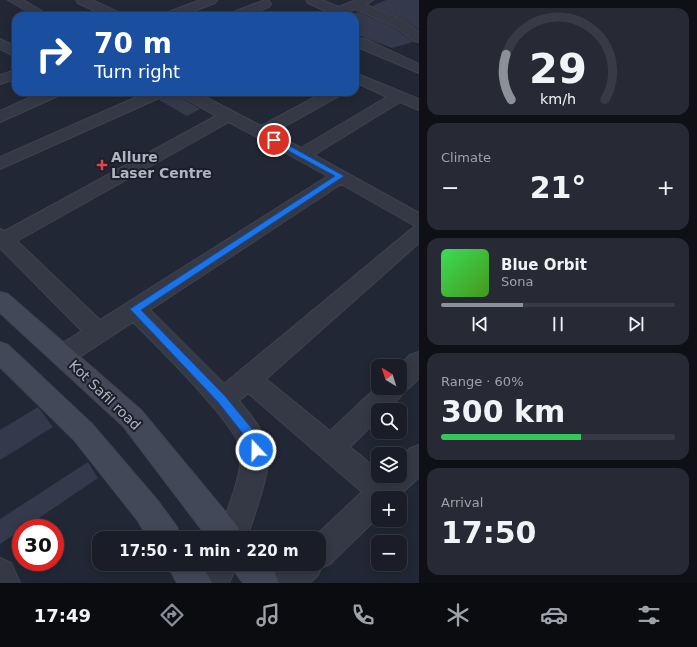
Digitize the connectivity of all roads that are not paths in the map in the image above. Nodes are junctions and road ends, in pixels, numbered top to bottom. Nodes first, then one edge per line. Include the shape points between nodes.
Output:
1 (14, 0) edge
2 (108, 0) edge
3 (211, 0) edge
4 (312, 0) edge
5 (86, 2) edge
6 (361, 2) edge
7 (265, 4) dead end
8 (36, 12) edge
9 (107, 12) edge
10 (180, 12) edge
11 (245, 12) edge
12 (330, 12) edge
13 (338, 12) edge
14 (419, 38) edge
15 (4, 39) edge
16 (359, 42) edge
17 (12, 49) edge
18 (419, 69) edge
19 (12, 76) edge
20 (0, 80) edge
21 (359, 80) edge
22 (46, 96) edge
23 (152, 96) edge
24 (191, 96) edge
25 (329, 96) edge
26 (399, 96) junction
27 (419, 105) edge
28 (228, 116) junction
29 (0, 117) edge
30 (261, 133) junction
31 (302, 155) junction
32 (0, 164) edge
33 (341, 176) junction
34 (419, 221) edge
35 (419, 232) edge
36 (2, 237) edge
37 (0, 300) edge
38 (134, 309) junction
39 (98, 332) junction
40 (0, 352) edge
41 (63, 355) junction
42 (249, 379) junction
43 (386, 395) edge
44 (222, 399) junction
45 (331, 448) junction
46 (419, 458) edge
47 (382, 491) edge
48 (386, 491) edge
49 (371, 505) edge
50 (161, 531) edge
51 (221, 531) edge
52 (234, 531) edge
53 (326, 547) edge
54 (188, 571) edge
55 (219, 571) edge
56 (254, 571) edge
57 (300, 571) edge
58 (0, 574) edge
59 (4, 583) edge
60 (196, 583) edge
61 (213, 583) edge
62 (264, 583) edge
63 (287, 583) edge

1 - 8 street
2 - 5 street
3 - 10 street
4 - 12 street
5 - 9 street
6 - 13 street
6 - 14 street via 399,23
7 - 11 street
15 - 17 street
16 - 18 street
19 - 20 street
21 - 26 street
22 - 29 street
23 - 32 street
24 - 28 street
25 - 30 street
26 - 27 street
26 - 31 street
28 - 30 street
28 - 36 street
30 - 31 street
31 - 33 street
33 - 34 street
33 - 38 street
35 - 42 street
36 - 39 street
37 - 41 main road, Kot Safil road
38 - 39 street
38 - 44 street
39 - 41 street
40 - 50 main road via 83,432
41 - 51 main road, Kot Safil road via 132,418
42 - 44 street
42 - 45 street
43 - 45 street
44 - 52 street via 253,438 256,450
45 - 47 street
46 - 48 street
49 - 53 street
54 - 60 main road
55 - 61 street
56 - 62 main road
57 - 63 street
58 - 59 street

